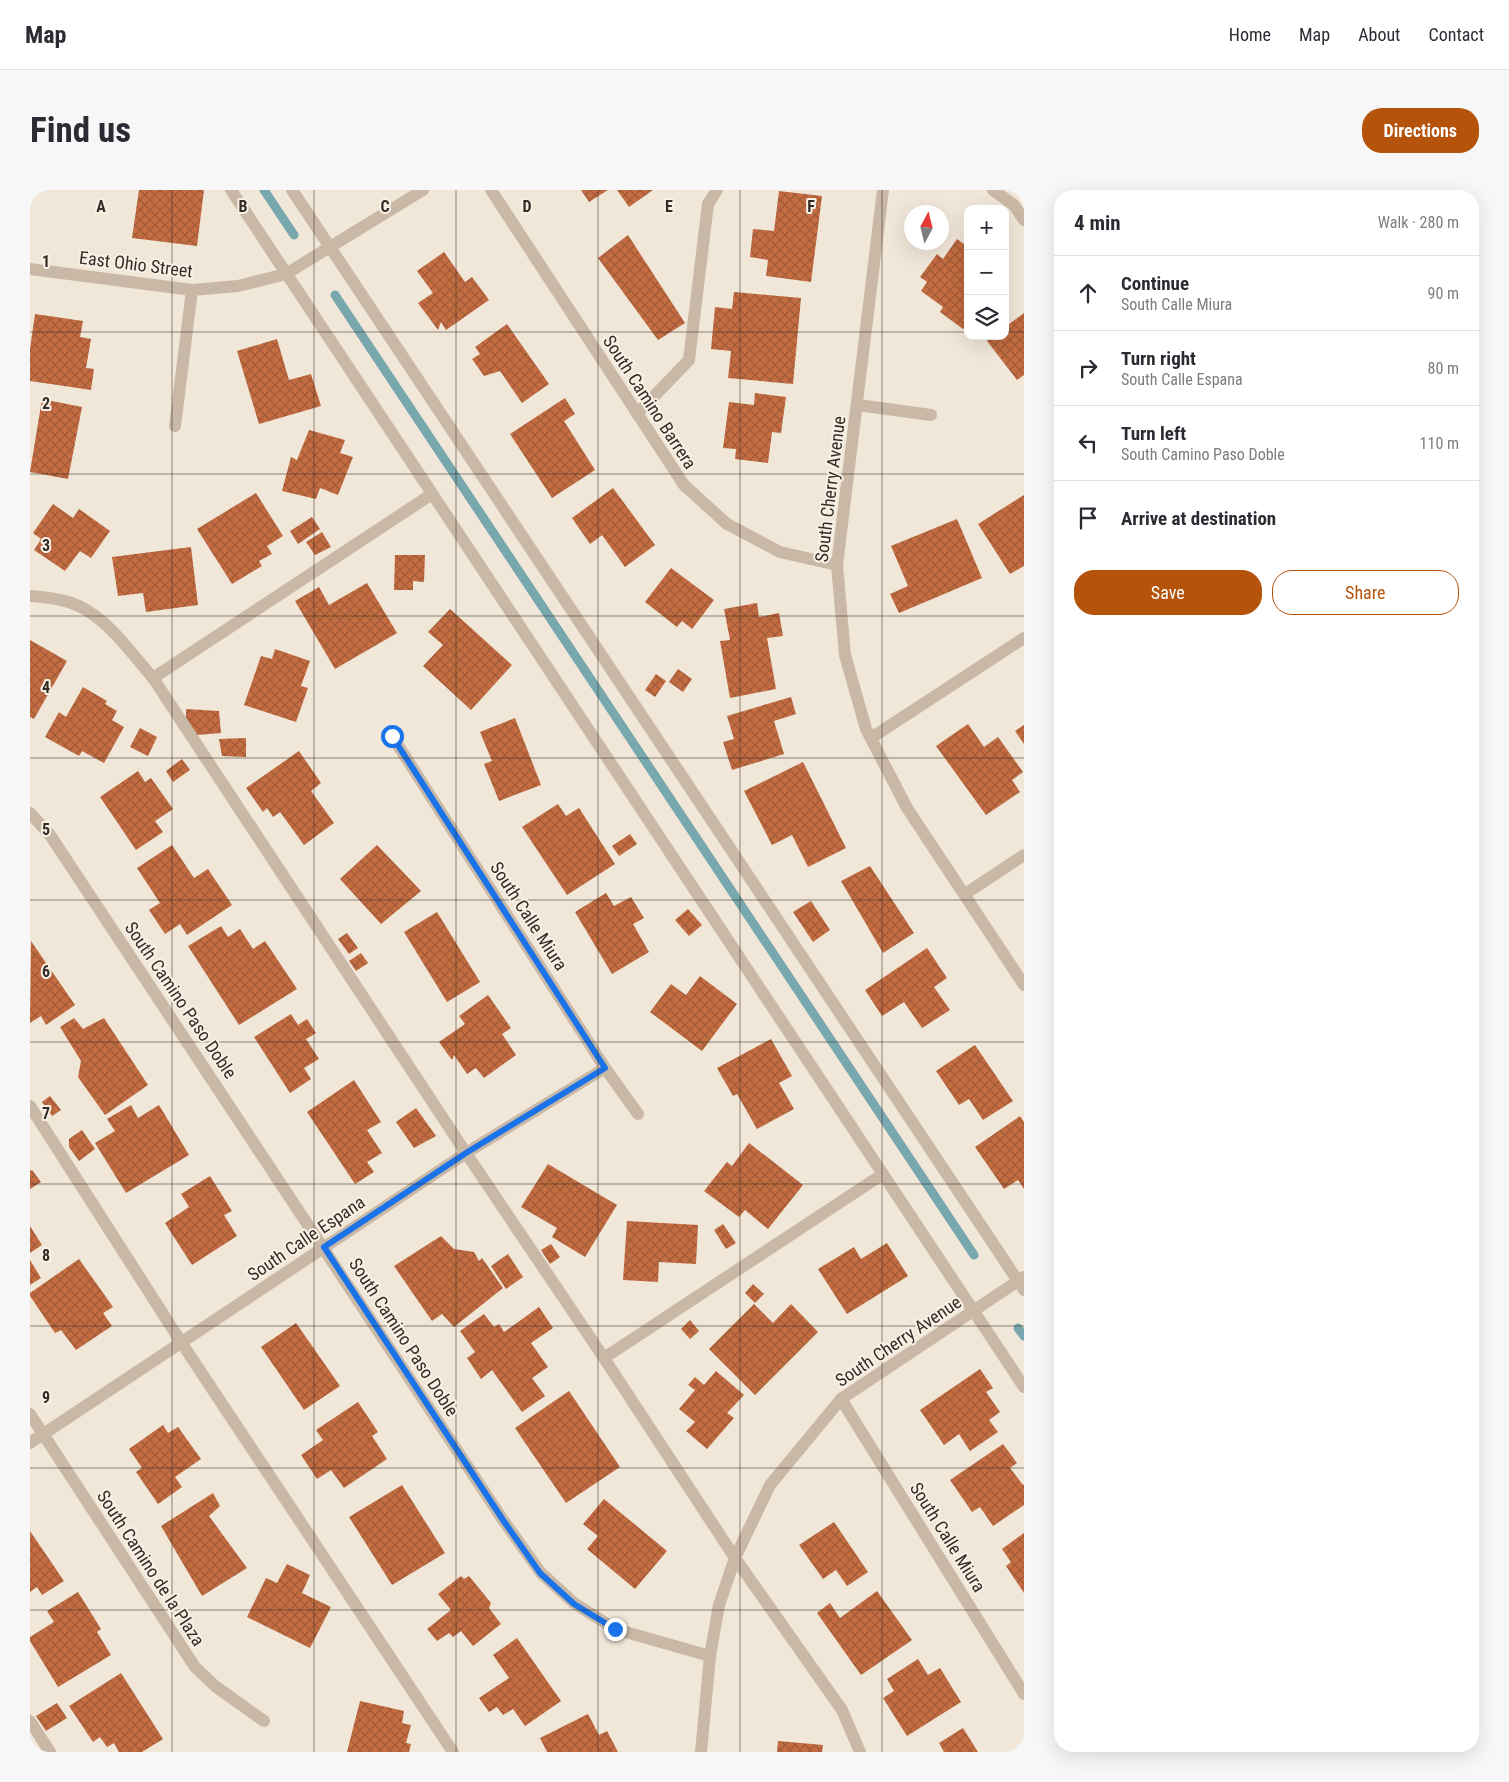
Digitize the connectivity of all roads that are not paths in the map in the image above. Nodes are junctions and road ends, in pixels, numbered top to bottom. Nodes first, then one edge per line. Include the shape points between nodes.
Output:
1 (231, 190) edge
2 (292, 190) edge
3 (423, 190) edge
4 (491, 190) edge
5 (717, 190) edge
6 (883, 190) edge
7 (993, 190) edge
8 (1024, 220) edge
9 (331, 248) junction
10 (30, 269) edge
11 (286, 274) junction
12 (192, 290) junction
13 (858, 405) junction
14 (637, 414) junction
15 (930, 415) dead end
16 (175, 426) dead end
17 (432, 494) junction
18 (837, 565) junction
19 (30, 596) edge
20 (1024, 638) edge
21 (153, 678) junction
22 (392, 736) dead end
23 (871, 738) junction
24 (30, 813) edge
25 (1024, 855) edge
26 (965, 894) junction
27 (1024, 985) edge
28 (605, 1068) junction
29 (30, 1106) edge
30 (638, 1114) dead end
31 (466, 1153) junction
32 (883, 1174) junction
33 (324, 1247) junction
34 (1022, 1283) edge
35 (974, 1311) junction
36 (181, 1342) junction
37 (604, 1358) junction
38 (1024, 1387) edge
39 (842, 1399) junction
40 (30, 1414) edge
41 (44, 1434) junction
42 (30, 1443) edge
43 (735, 1558) junction
44 (710, 1656) junction
45 (1024, 1694) edge
46 (30, 1721) edge
47 (264, 1721) dead end
48 (50, 1752) edge
49 (453, 1752) edge
50 (701, 1752) edge
51 (860, 1752) edge

1 - 11 street
2 - 9 street
3 - 9 street, East Ohio Street
4 - 14 street, South Camino Barrera
5 - 14 street via 708,204 689,360
6 - 13 street, South Cherry Avenue
7 - 8 street via 1014,205
9 - 11 street, East Ohio Street
9 - 34 street
10 - 12 street, East Ohio Street
11 - 12 street, East Ohio Street via 238,286
11 - 17 street
12 - 16 street
13 - 15 street
13 - 18 street, South Cherry Avenue
14 - 18 street, South Camino Barrera via 684,485 727,524 780,552
17 - 21 street
17 - 32 street
18 - 23 street, South Cherry Avenue via 846,655
19 - 21 street via 78,605 97,616
20 - 23 street
21 - 31 street
22 - 28 street, South Calle Miura
23 - 26 street, South Cherry Avenue via 907,808
24 - 33 street, South Camino Paso Doble via 56,843
25 - 26 street
26 - 27 street, South Cherry Avenue
28 - 30 street, South Calle Miura
28 - 31 street, South Calle Espana
29 - 36 street
31 - 33 street, South Calle Espana
31 - 37 street
32 - 35 street
32 - 37 street
33 - 36 street, South Calle Espana
33 - 44 street, South Camino Paso Doble via 540,1573 574,1604 615,1629
34 - 35 street, South Cherry Avenue
35 - 38 street
35 - 39 street, South Cherry Avenue
36 - 41 street, South Calle Espana
36 - 49 street
37 - 43 street
39 - 43 street, South Cherry Avenue via 770,1485
39 - 45 street, South Calle Miura
40 - 41 street, South Camino de la Plaza
41 - 42 street, South Calle Espana
41 - 47 street, South Camino de la Plaza via 195,1667 215,1686
43 - 44 street, South Cherry Avenue via 719,1605
43 - 51 street via 842,1710
44 - 50 street, South Cherry Avenue
46 - 48 street

